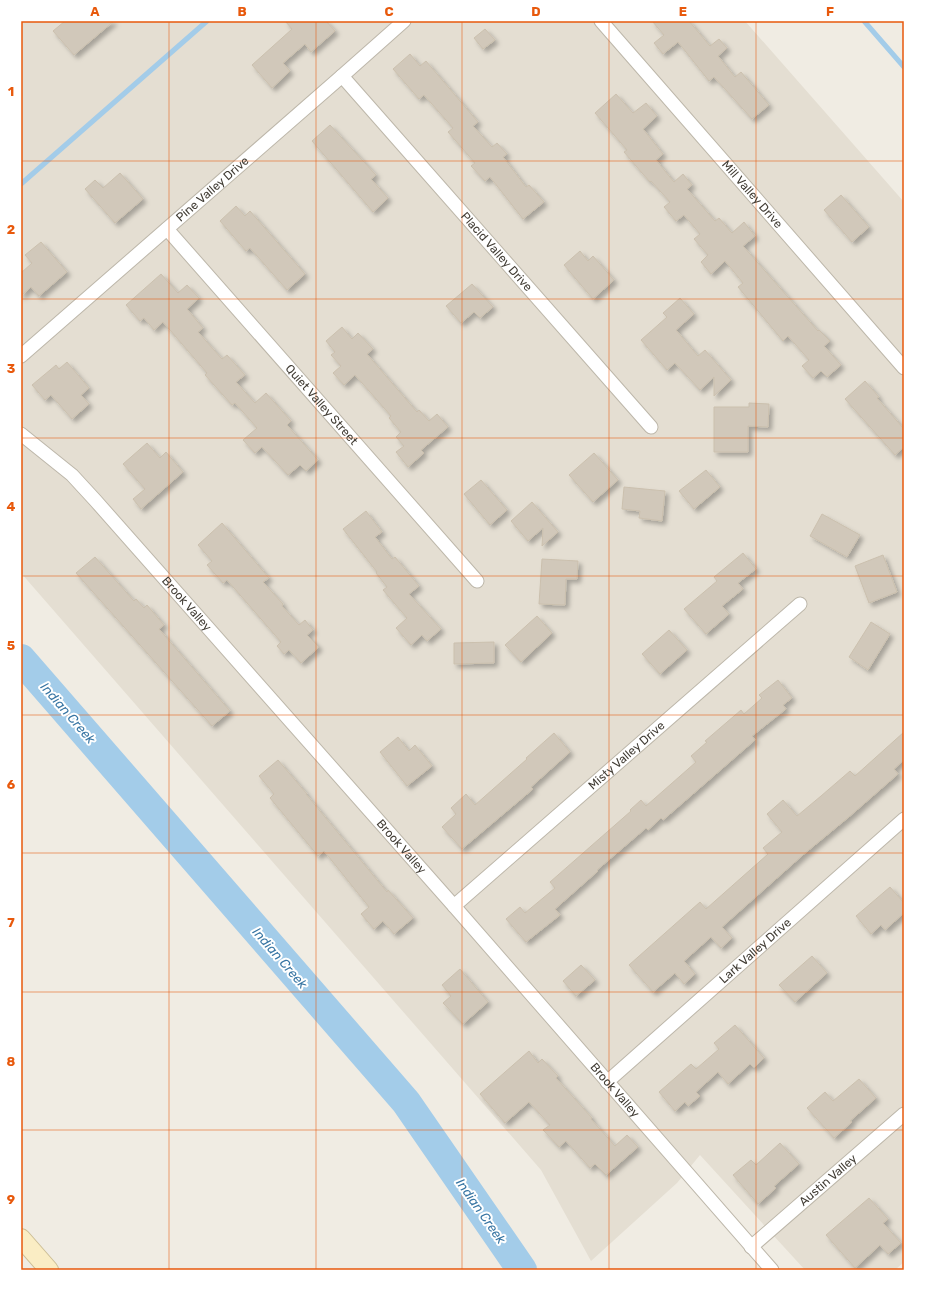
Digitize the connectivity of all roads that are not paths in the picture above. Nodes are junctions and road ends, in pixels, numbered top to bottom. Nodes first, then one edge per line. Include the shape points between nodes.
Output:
1 (404, 21) edge
2 (601, 21) edge
3 (342, 76) junction
4 (167, 229) junction
5 (21, 356) edge
6 (904, 368) edge
7 (651, 427) dead end
8 (21, 434) edge
9 (477, 581) dead end
10 (800, 604) dead end
11 (904, 819) edge
12 (454, 906) junction
13 (607, 1082) junction
14 (904, 1114) edge
15 (23, 1245) edge
16 (752, 1247) junction
17 (49, 1270) edge
18 (772, 1270) edge

1 - 3 street, Pine Valley Drive
2 - 6 street, Mill Valley Drive
3 - 4 street, Pine Valley Drive
3 - 7 street, Placid Valley Drive
4 - 5 street, Pine Valley Drive
4 - 9 street, Quiet Valley Street
8 - 12 street, Brook Valley via 72,475 95,500
10 - 12 street, Misty Valley Drive
11 - 13 street, Lark Valley Drive
12 - 13 street, Brook Valley
13 - 16 street, Brook Valley
14 - 16 street, Austin Valley
15 - 17 street
16 - 18 street, Brook Valley

